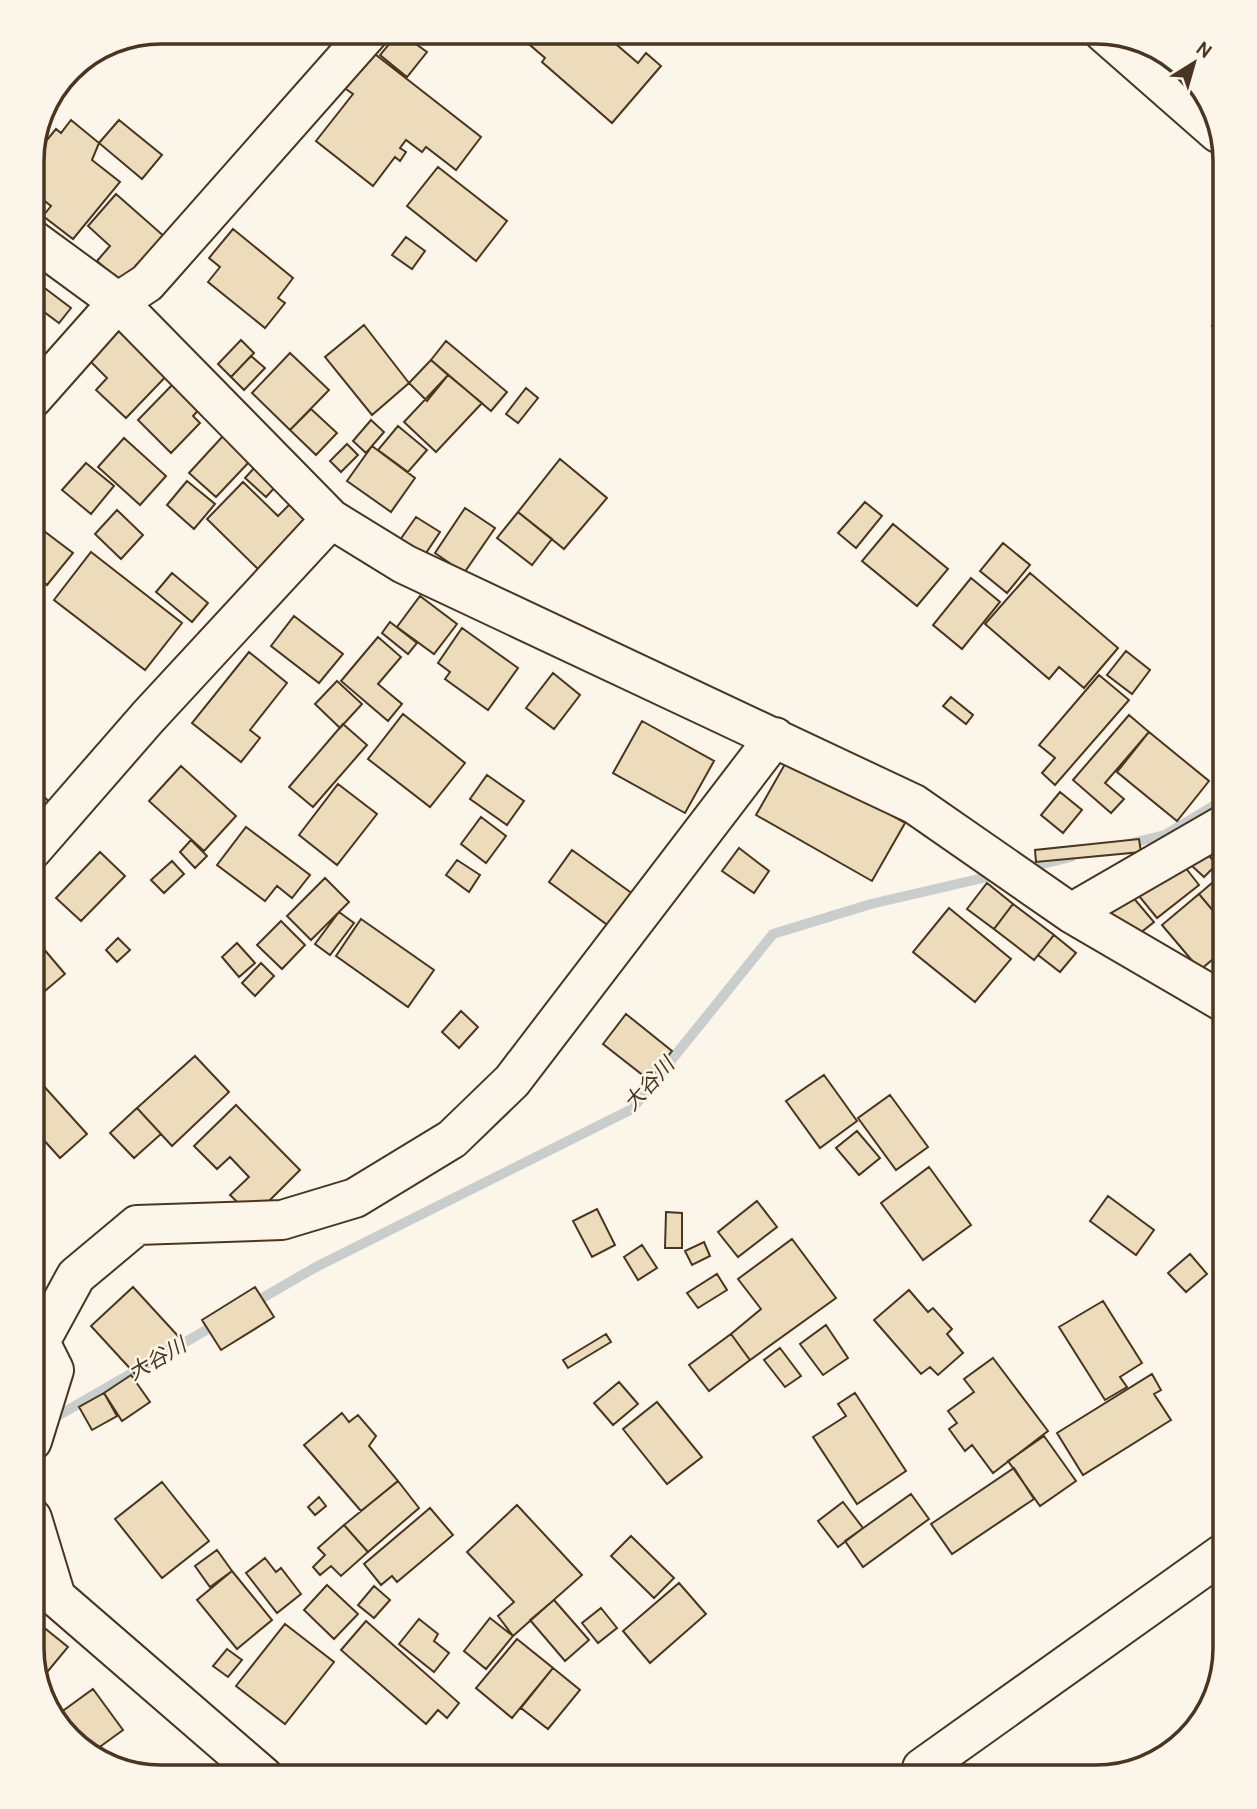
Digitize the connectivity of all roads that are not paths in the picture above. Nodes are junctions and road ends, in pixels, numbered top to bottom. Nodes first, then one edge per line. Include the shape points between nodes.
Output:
1 (358, 44) edge
2 (1119, 46) edge
3 (1206, 123) edge
4 (44, 248) edge
5 (118, 302) junction
6 (44, 385) edge
7 (331, 519) junction
8 (775, 737) junction
9 (1213, 831) edge
10 (44, 836) edge
11 (1071, 913) junction
12 (1213, 995) edge
13 (44, 1326) edge
14 (44, 1352) edge
15 (44, 1402) edge
16 (44, 1558) edge
17 (1213, 1561) edge
18 (250, 1765) edge
19 (926, 1765) edge

1 - 5 street via 147,283
2 - 3 street
4 - 5 street
5 - 6 street
5 - 7 street
7 - 8 street via 404,564
7 - 10 street
8 - 11 street via 914,804
8 - 13 street via 512,1081 452,1139 355,1198 282,1220 137,1225 76,1276
9 - 11 street
11 - 12 street
14 - 15 street via 54,1370
16 - 18 street via 56,1597
17 - 19 street

